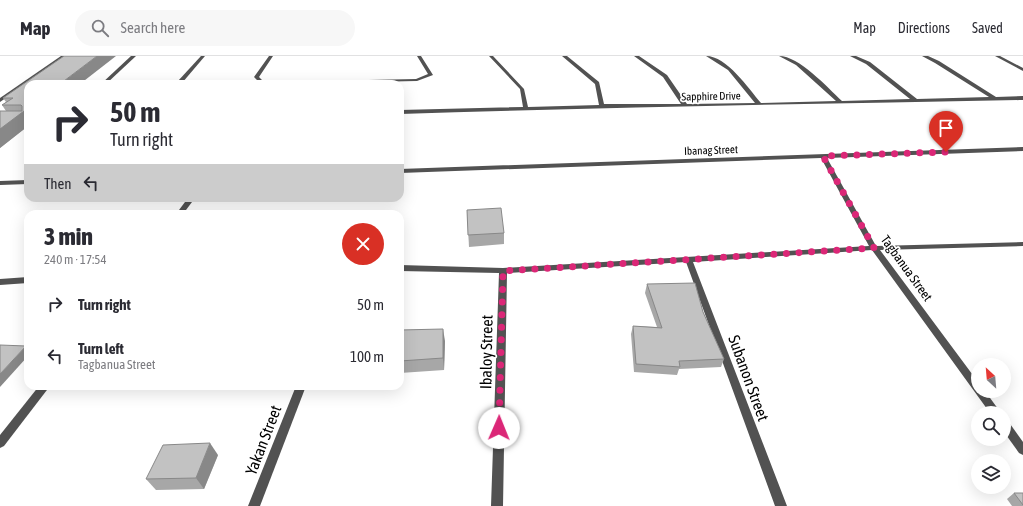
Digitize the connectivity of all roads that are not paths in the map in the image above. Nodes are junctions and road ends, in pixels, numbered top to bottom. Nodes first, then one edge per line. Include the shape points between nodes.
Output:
1 (64, 56) edge
2 (134, 56) edge
3 (203, 56) edge
4 (270, 56) edge
5 (418, 56) edge
6 (490, 56) edge
7 (564, 56) edge
8 (636, 56) edge
9 (708, 56) edge
10 (781, 56) edge
11 (852, 56) edge
12 (924, 56) edge
13 (996, 56) edge
14 (1023, 70) edge
15 (29, 80) edge
16 (107, 80) edge
17 (182, 80) edge
18 (260, 80) edge
19 (404, 80) edge
20 (24, 84) edge
21 (1023, 98) edge
22 (995, 99) junction
23 (0, 100) edge
24 (916, 101) junction
25 (840, 102) junction
26 (759, 104) junction
27 (602, 106) junction
28 (686, 106) junction
29 (526, 109) junction
30 (404, 112) edge
31 (1023, 149) edge
32 (823, 156) junction
33 (404, 171) edge
34 (24, 182) edge
35 (0, 183) edge
36 (1023, 244) edge
37 (874, 248) junction
38 (689, 260) junction
39 (404, 268) edge
40 (503, 271) junction
41 (24, 280) edge
42 (0, 282) edge
43 (971, 379) edge
44 (42, 390) edge
45 (299, 390) edge
46 (1011, 434) edge
47 (0, 443) edge
48 (1023, 450) edge
49 (254, 506) edge
50 (497, 506) edge
51 (781, 506) edge

1 - 15 street
2 - 16 street
3 - 17 street
4 - 18 street via 256,77
5 - 19 street via 431,75 416,80
6 - 29 street via 522,89
7 - 27 street via 597,83
8 - 28 street via 665,76
9 - 26 street via 730,69
10 - 25 street via 798,64
11 - 24 street via 868,63
12 - 22 street
13 - 14 street
20 - 23 street
21 - 22 street, Sapphire Drive
22 - 24 street, Sapphire Drive
24 - 25 street, Sapphire Drive
25 - 26 street, Sapphire Drive
26 - 28 street, Sapphire Drive
27 - 28 street, Sapphire Drive
27 - 29 street, Sapphire Drive
29 - 30 street, Sapphire Drive
31 - 32 street, Ibanag Street
32 - 33 street, Ibanag Street
32 - 37 street, Tagbanua Street
34 - 35 street
36 - 37 street
37 - 38 street
37 - 43 street, Tagbanua Street
38 - 40 street
38 - 51 street, Subanon Street
39 - 40 street
40 - 50 street, Ibaloy Street
41 - 42 street
44 - 47 street
45 - 49 street, Yakan Street
46 - 48 street

